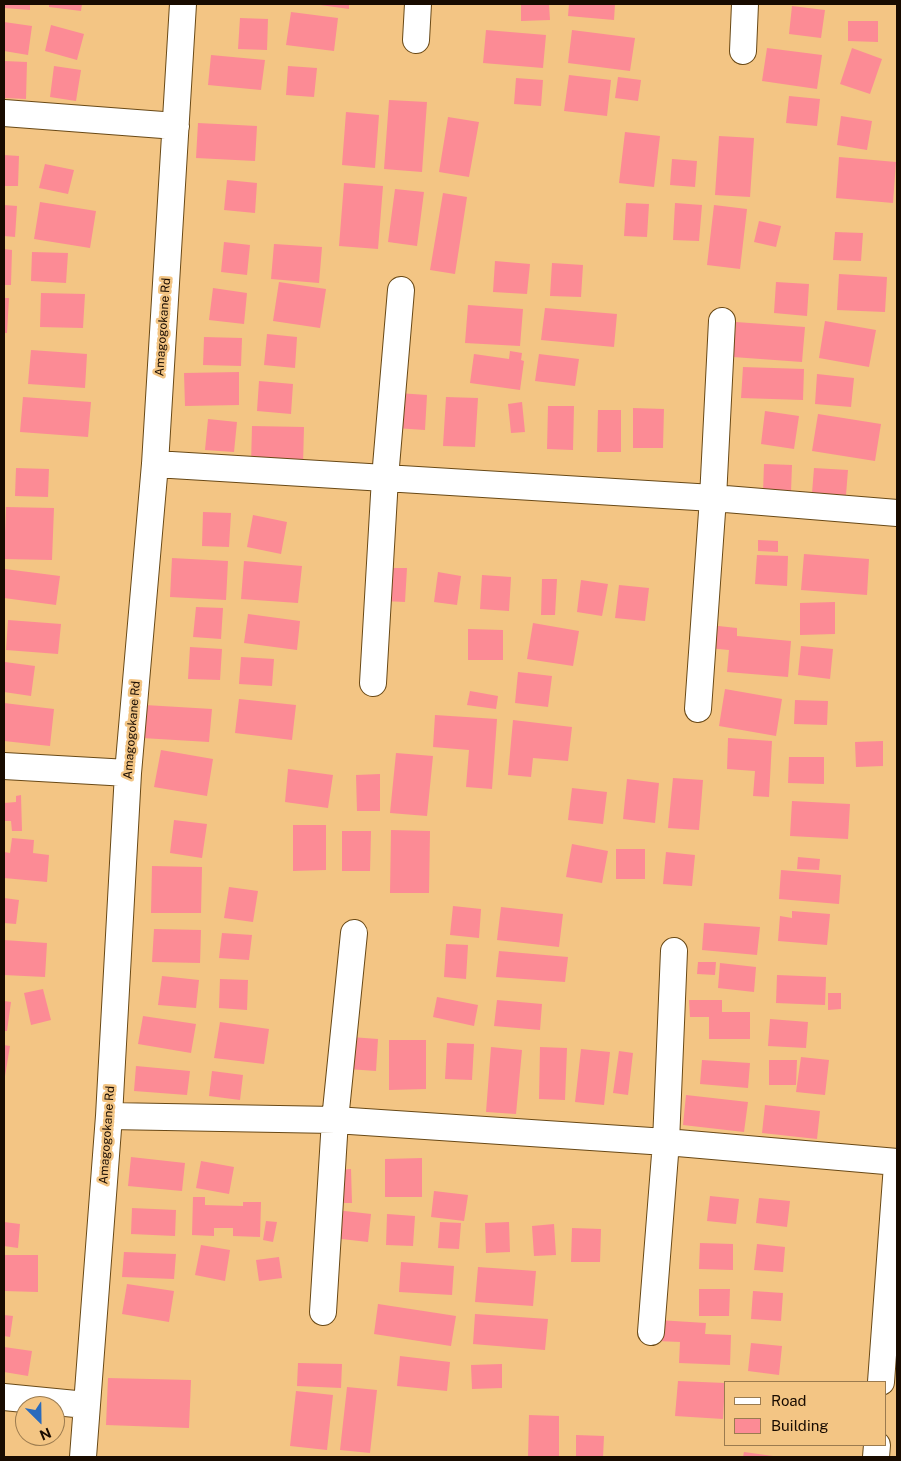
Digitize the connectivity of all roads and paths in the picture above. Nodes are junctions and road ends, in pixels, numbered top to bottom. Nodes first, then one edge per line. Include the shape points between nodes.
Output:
1 (183, 4) edge
2 (418, 4) edge
3 (745, 4) edge
4 (416, 40) dead end
5 (743, 51) dead end
6 (4, 113) edge
7 (176, 126) junction
8 (401, 290) dead end
9 (722, 321) dead end
10 (155, 464) junction
11 (386, 478) junction
12 (713, 498) junction
13 (897, 513) edge
14 (373, 683) dead end
15 (698, 709) dead end
16 (4, 766) edge
17 (128, 774) junction
18 (354, 933) dead end
19 (674, 951) dead end
20 (109, 1116) junction
21 (335, 1120) junction
22 (666, 1142) junction
23 (897, 1164) edge
24 (323, 1312) dead end
25 (652, 1332) dead end
26 (882, 1381) edge
27 (4, 1397) edge
28 (86, 1405) junction
29 (83, 1457) edge

1 - 7 street, Amagogokane Rd
2 - 4 street
3 - 5 street
6 - 7 street
7 - 10 street, Amagogokane Rd
8 - 11 street
9 - 12 street
10 - 11 street
10 - 17 street, Amagogokane Rd
11 - 12 street
11 - 14 street
12 - 13 street
12 - 15 street
16 - 17 street
17 - 20 street, Amagogokane Rd
18 - 21 street
19 - 22 street
20 - 21 street
20 - 28 street, Amagogokane Rd
21 - 22 street
21 - 24 street
22 - 23 street
22 - 25 street
23 - 26 street
27 - 28 street
28 - 29 street, Amagogokane Rd

